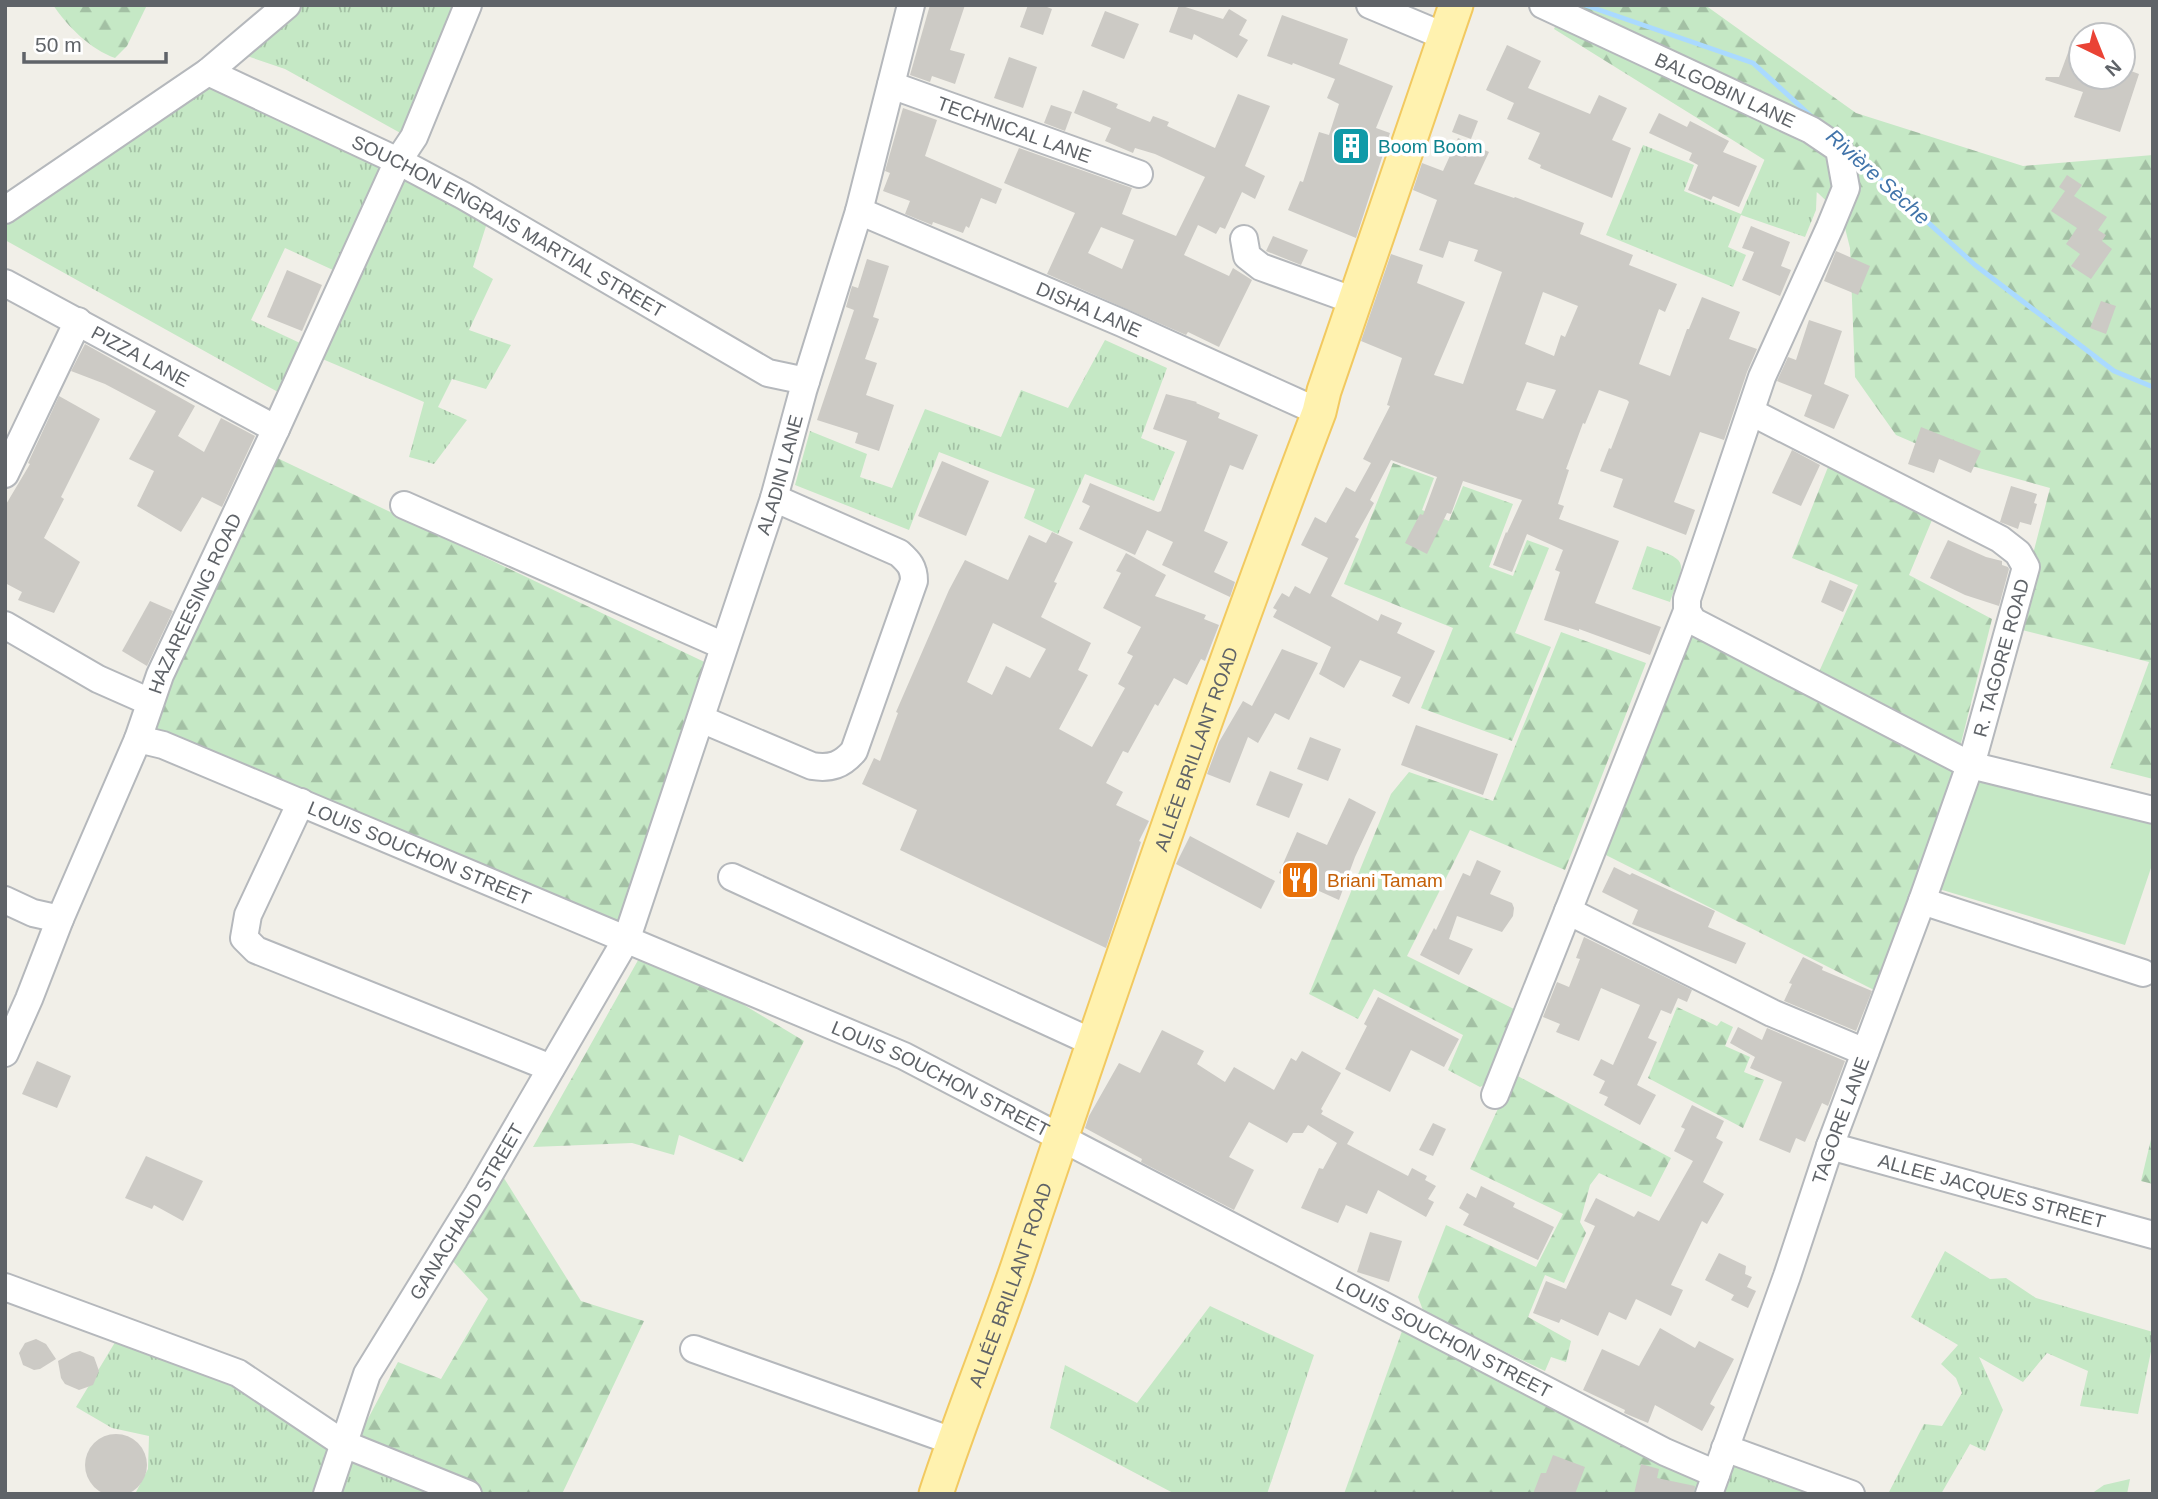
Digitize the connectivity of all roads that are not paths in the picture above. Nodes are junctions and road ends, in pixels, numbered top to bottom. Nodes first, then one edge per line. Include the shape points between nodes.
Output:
1 (287, 5) edge
2 (468, 5) edge
3 (911, 5) edge
4 (1370, 5) edge
5 (1456, 5) edge
6 (1543, 5) edge
7 (1446, 37) junction
8 (208, 72) junction
9 (891, 85) junction
10 (398, 161) junction
11 (1139, 174) dead end
12 (5, 210) edge
13 (859, 211) junction
14 (1244, 239) dead end
15 (5, 283) edge
16 (1355, 301) junction
17 (78, 321) junction
18 (806, 381) junction
19 (1319, 412) junction
20 (1751, 412) junction
21 (276, 429) junction
22 (5, 474) edge
23 (774, 498) junction
24 (404, 505) dead end
25 (1688, 611) junction
26 (5, 625) edge
27 (724, 646) junction
28 (150, 702) junction
29 (701, 719) junction
30 (138, 739) junction
31 (1973, 758) junction
32 (301, 802) junction
33 (2153, 810) edge
34 (732, 877) dead end
35 (5, 900) edge
36 (1922, 901) junction
37 (1568, 911) junction
38 (60, 919) junction
39 (627, 938) junction
40 (2143, 973) dead end
41 (1094, 1043) junction
42 (1865, 1052) junction
43 (5, 1053) edge
44 (551, 1068) junction
45 (1495, 1095) dead end
46 (1060, 1137) junction
47 (1830, 1146) junction
48 (2153, 1235) edge
49 (5, 1287) edge
50 (694, 1349) dead end
51 (954, 1442) junction
52 (344, 1444) junction
53 (1725, 1448) junction
54 (1712, 1484) edge
55 (327, 1494) edge
56 (468, 1494) edge
57 (936, 1494) edge
58 (1851, 1494) edge

1 - 8 street
2 - 10 street, HAZAREESING ROAD via 414,137
3 - 9 street, ALADIN LANE
4 - 7 street
5 - 7 main road, ALLÉE BRILLANT ROAD
6 - 20 street, BALGOBIN LANE via 1811,130 1839,149 1846,188 1762,376
7 - 16 main road, ALLÉE BRILLANT ROAD
8 - 10 street, SOUCHON ENGRAIS MARTIAL STREET
8 - 12 street
9 - 11 street, TECHNICAL LANE
9 - 13 street, ALADIN LANE
10 - 18 street, SOUCHON ENGRAIS MARTIAL STREET via 768,373
10 - 21 street, HAZAREESING ROAD
13 - 18 street, ALADIN LANE
13 - 19 street, DISHA LANE
14 - 16 street via 1247,256 1261,267
15 - 17 street, PIZZA LANE
16 - 19 main road, ALLÉE BRILLANT ROAD
17 - 21 street, PIZZA LANE
17 - 22 street
18 - 23 street, ALADIN LANE
19 - 41 main road, ALLÉE BRILLANT ROAD via 1263,558
20 - 25 street via 1687,599
20 - 31 street, R. TAGORE ROAD via 2018,552 2026,567
21 - 28 street, HAZAREESING ROAD
23 - 27 street, ALADIN LANE
23 - 29 street via 899,553 914,570 914,581 854,751 846,760 825,768 812,766
24 - 27 street
25 - 31 street via 1693,621
25 - 37 street
26 - 28 street via 99,679
27 - 29 street, ALADIN LANE
28 - 30 street, HAZAREESING ROAD
29 - 39 street, ALADIN LANE
30 - 32 street, LOUIS SOUCHON STREET
30 - 38 street, HAZAREESING ROAD
31 - 33 street
31 - 36 street, TAGORE LANE
32 - 39 street, LOUIS SOUCHON STREET
32 - 44 street via 248,915 244,938 256,950
34 - 41 street
35 - 38 street
36 - 40 street
36 - 42 street, TAGORE LANE
37 - 42 street via 1772,1013
37 - 45 street
38 - 43 street, HAZAREESING ROAD
39 - 44 street, GANACHAUD STREET
39 - 46 street, LOUIS SOUCHON STREET via 904,1056
41 - 46 main road, ALLÉE BRILLANT ROAD
42 - 47 street, TAGORE LANE
44 - 52 street, GANACHAUD STREET via 366,1374
46 - 51 main road, ALLÉE BRILLANT ROAD
46 - 54 street, LOUIS SOUCHON STREET via 1654,1446
47 - 48 street, ALLEE JACQUES STREET
47 - 53 street, TAGORE LANE
49 - 52 street via 238,1373
50 - 51 street
51 - 57 main road, ALLÉE BRILLANT ROAD
52 - 55 street, GANACHAUD STREET
52 - 56 street
53 - 54 street, TAGORE LANE
53 - 58 street

